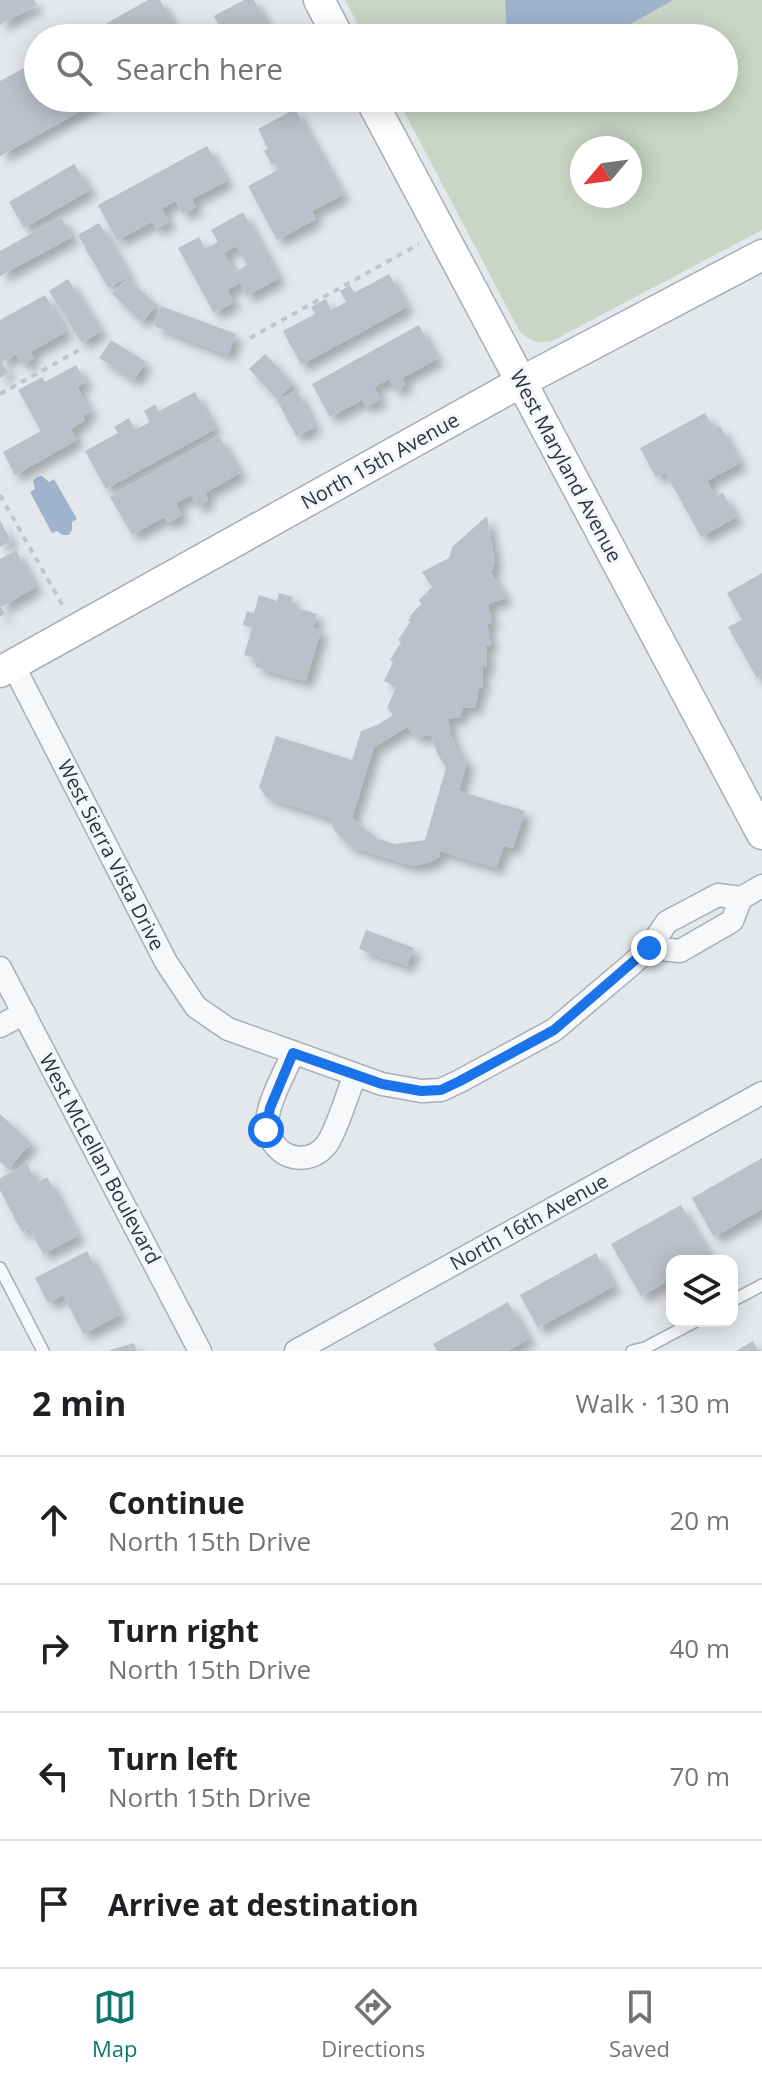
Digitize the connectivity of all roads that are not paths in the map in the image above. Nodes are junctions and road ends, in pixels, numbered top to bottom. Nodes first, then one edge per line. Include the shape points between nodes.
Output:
1 (319, 0) edge
2 (332, 24) edge
3 (377, 112) edge
4 (762, 255) edge
5 (521, 382) junction
6 (6, 668) edge
7 (762, 834) edge
8 (762, 886) edge
9 (741, 898) junction
10 (689, 910) junction
11 (704, 937) junction
12 (649, 948) junction
13 (0, 968) edge
14 (24, 1013) junction
15 (0, 1026) edge
16 (293, 1053) junction
17 (355, 1075) junction
18 (762, 1093) edge
19 (0, 1268) edge
20 (762, 1285) edge
21 (738, 1298) edge
22 (685, 1327) edge
23 (43, 1351) edge
24 (200, 1351) edge
25 (296, 1351) edge
26 (632, 1351) edge

1 - 2 street
3 - 5 street, West Maryland Avenue
4 - 5 street, North 15th Avenue
5 - 6 street, North 15th Avenue
5 - 7 street, West Maryland Avenue
6 - 16 street, West Sierra Vista Drive via 166,962 196,1007 228,1029
8 - 9 street
9 - 10 street, West Sierra Vista Drive via 718,895
9 - 11 street via 732,921
10 - 11 street
10 - 12 street, West Sierra Vista Drive via 667,922
11 - 12 street via 680,951
12 - 17 street, West Sierra Vista Drive via 554,1030 451,1086 421,1091
13 - 14 street, West McLellan Boulevard
14 - 15 street
14 - 24 street, West McLellan Boulevard
16 - 17 street, West Sierra Vista Drive
16 - 17 street via 266,1130 284,1155 311,1156 329,1141
18 - 25 street, North 16th Avenue
19 - 23 lane
20 - 21 lane
22 - 26 lane

